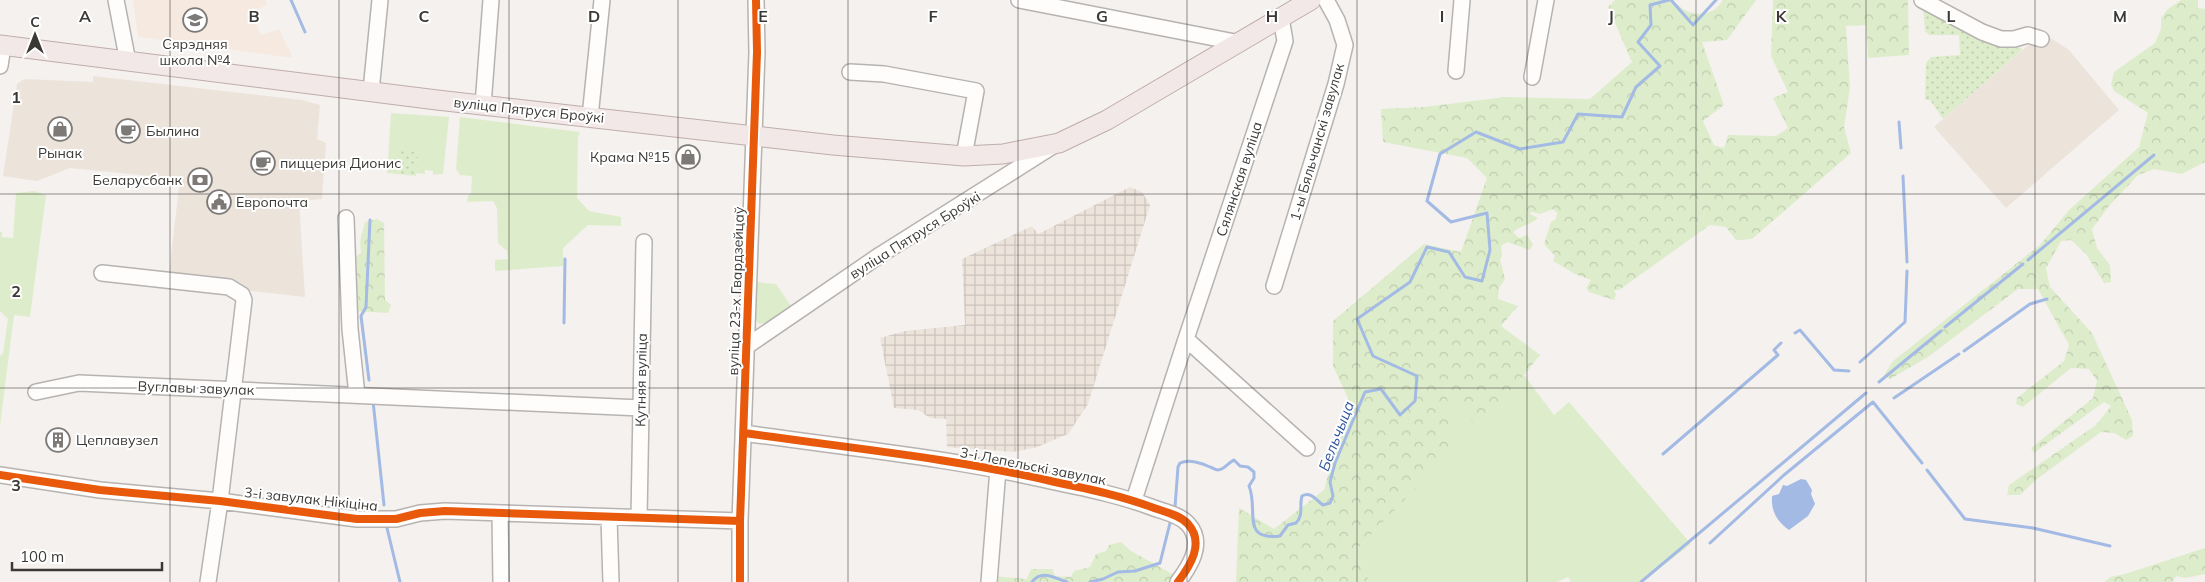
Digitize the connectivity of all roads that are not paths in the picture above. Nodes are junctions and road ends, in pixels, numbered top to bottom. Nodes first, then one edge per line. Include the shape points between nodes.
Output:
1 (116, 0) edge
2 (380, 0) edge
3 (492, 0) edge
4 (602, 0) edge
5 (756, 0) edge
6 (1025, 0) edge
7 (1326, 0) edge
8 (1462, 0) edge
9 (1546, 0) edge
10 (1922, 0) edge
11 (1307, 1) edge
12 (1281, 18) junction
13 (2041, 39) dead end
14 (1240, 43) junction
15 (1, 46) edge
16 (128, 62) junction
17 (0, 66) edge
18 (1456, 71) dead end
19 (850, 72) dead end
20 (1532, 77) dead end
21 (371, 91) junction
22 (483, 105) junction
23 (590, 117) junction
24 (754, 136) junction
25 (1059, 143) junction
26 (964, 156) junction
27 (346, 218) dead end
28 (644, 242) dead end
29 (102, 273) dead end
30 (1274, 286) dead end
31 (1186, 339) junction
32 (746, 346) junction
33 (233, 390) junction
34 (36, 392) dead end
35 (357, 395) junction
36 (640, 408) junction
37 (744, 433) junction
38 (1307, 448) dead end
39 (998, 469) junction
40 (0, 475) edge
41 (1134, 500) junction
42 (220, 501) junction
43 (500, 513) junction
44 (609, 518) junction
45 (639, 518) junction
46 (740, 521) junction
47 (208, 582) edge
48 (501, 582) edge
49 (611, 582) edge
50 (740, 582) edge
51 (989, 582) edge
52 (1178, 582) edge

1 - 16 street
2 - 21 street
3 - 22 street
4 - 23 street
5 - 24 street, вуліца 23-х Гвардзейцаў
6 - 14 street
7 - 30 street, 1-ы Бяльчанскі завулак via 1345,45
8 - 18 street
9 - 20 street
10 - 13 street via 2001,39 2028,35
11 - 12 main road, вуліца Пятруся Броўкі
12 - 14 main road, вуліца Пятруся Броўкі
12 - 31 street, Сялянская вуліца via 1285,40
14 - 25 main road, вуліца Пятруся Броўкі via 1107,120
15 - 16 main road, вуліца Пятруся Броўкі
15 - 17 street
16 - 21 main road, вуліца Пятруся Броўкі
19 - 26 street via 884,74 976,91
21 - 22 main road, вуліца Пятруся Броўкі
22 - 23 main road, вуліца Пятруся Броўкі
23 - 24 main road, вуліца Пятруся Броўкі
24 - 26 main road, вуліца Пятруся Броўкі
24 - 32 street, вуліца 23-х Гвардзейцаў
25 - 26 main road, вуліца Пятруся Броўкі via 1003,154
25 - 32 street, вуліца Пятруся Броўкі via 880,255
27 - 35 street via 350,329
28 - 36 street, Кутняя вуліца
29 - 33 street via 229,287 242,295 244,306
31 - 38 street
31 - 41 street, Сялянская вуліца
32 - 37 street, вуліца 23-х Гвардзейцаў
33 - 34 street, Вуглавы завулак via 79,383
33 - 35 street, Вуглавы завулак
33 - 42 street
35 - 36 street, Вуглавы завулак
36 - 45 street, Кутняя вуліца
37 - 39 street, 3-і Лепельскі завулак
37 - 46 street, вуліца 23-х Гвардзейцаў
39 - 41 street, 3-і Лепельскі завулак
39 - 51 street
40 - 42 street, 3-і завулак Нікіціна via 100,490
41 - 52 street, 3-і Лепельскі завулак via 1180,518 1192,530 1196,549
42 - 43 street, 3-і завулак Нікіціна via 357,519 396,519 445,511
42 - 47 street
43 - 44 street, 3-і завулак Нікіціна
43 - 48 street
44 - 45 street, 3-і завулак Нікіціна
44 - 49 street
45 - 46 street, 3-і завулак Нікіціна
46 - 50 street, вуліца 23-х Гвардзейцаў

